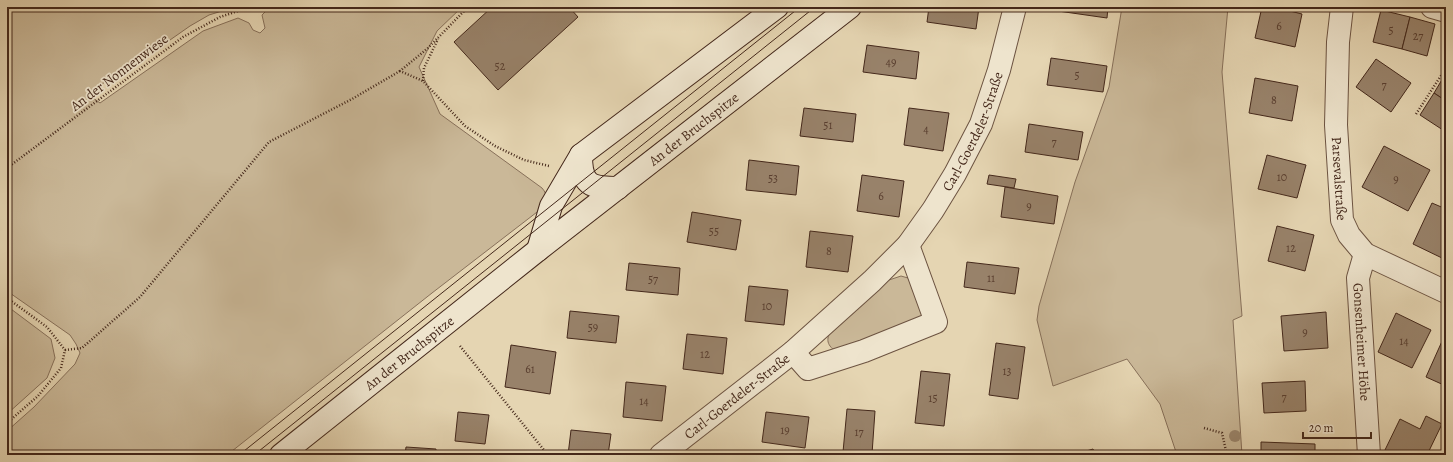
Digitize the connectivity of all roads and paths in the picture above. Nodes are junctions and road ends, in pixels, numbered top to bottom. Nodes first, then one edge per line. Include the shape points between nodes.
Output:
1 (250, 7) edge
2 (468, 7) edge
3 (777, 7) edge
4 (850, 7) edge
5 (1015, 7) edge
6 (1342, 7) edge
7 (1432, 7) edge
8 (1446, 11) edge
9 (440, 35) junction
10 (1446, 68) edge
11 (400, 71) junction
12 (423, 81) junction
13 (1416, 114) dead end
14 (582, 155) junction
15 (550, 166) dead end
16 (7, 168) edge
17 (618, 188) junction
18 (908, 245) junction
19 (538, 250) junction
20 (1365, 254) junction
21 (1446, 292) edge
22 (7, 298) edge
23 (460, 346) dead end
24 (65, 350) junction
25 (793, 352) junction
26 (7, 423) edge
27 (1204, 428) dead end
28 (281, 455) edge
29 (548, 455) edge
30 (661, 455) edge
31 (1222, 455) edge
32 (1369, 455) edge

1 - 16 path, An der Nonnenwiese via 220,17 183,37
2 - 9 path
3 - 14 street
4 - 17 street, An der Bruchspitze
5 - 18 street, Carl-Goerdeler-Straße via 999,70 981,124 955,174
6 - 20 street, Parsevalstraße via 1338,42 1336,125 1342,220 1349,235
7 - 8 street
9 - 11 path
9 - 12 path via 424,68
10 - 13 path
11 - 12 path
11 - 24 path via 269,142 140,297 82,348
12 - 15 path via 465,126 495,146 524,160
14 - 17 street via 583,172 592,186
14 - 19 street via 551,206
17 - 19 street, An der Bruchspitze
18 - 25 street, Carl-Goerdeler-Straße
18 - 25 street, Carl-Goerdeler-Straße via 936,322 864,351 808,369
19 - 28 street, An der Bruchspitze
20 - 21 street, Parsevalstraße
20 - 32 street, Gonsenheimer Höhe via 1358,278
22 - 24 path via 47,327
23 - 29 path
24 - 26 path via 61,368 38,396
25 - 30 street, Carl-Goerdeler-Straße
27 - 31 path via 1222,433 1226,451

